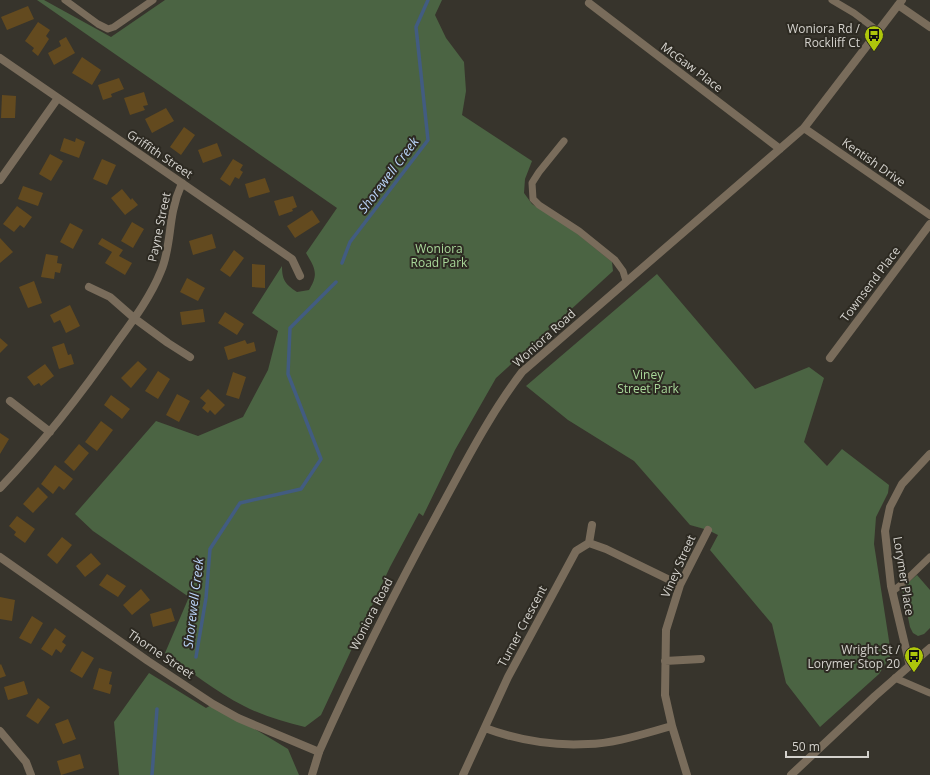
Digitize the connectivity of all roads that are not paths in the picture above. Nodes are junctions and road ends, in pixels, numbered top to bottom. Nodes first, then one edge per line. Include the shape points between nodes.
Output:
1 (65, 0) edge
2 (153, 0) edge
3 (832, 0) edge
4 (900, 3) edge
5 (589, 4) dead end
6 (930, 27) edge
7 (878, 31) junction
8 (0, 58) edge
9 (58, 98) junction
10 (804, 128) junction
11 (564, 141) dead end
12 (780, 149) junction
13 (0, 180) edge
14 (182, 183) junction
15 (930, 215) edge
16 (930, 224) edge
17 (300, 276) dead end
18 (626, 281) junction
19 (89, 287) dead end
20 (134, 318) junction
21 (190, 357) dead end
22 (830, 358) dead end
23 (10, 400) dead end
24 (50, 432) junction
25 (930, 454) edge
26 (0, 488) edge
27 (592, 525) dead end
28 (708, 530) dead end
29 (589, 543) junction
30 (0, 557) edge
31 (930, 557) edge
32 (680, 585) junction
33 (892, 590) junction
34 (930, 648) edge
35 (701, 659) dead end
36 (665, 661) junction
37 (910, 666) junction
38 (896, 678) junction
39 (930, 693) edge
40 (672, 726) junction
41 (485, 728) junction
42 (0, 731) edge
43 (320, 752) junction
44 (32, 775) edge
45 (312, 775) edge
46 (463, 775) edge
47 (687, 775) edge
48 (791, 775) edge

1 - 2 lane via 108,29
3 - 7 lane
4 - 6 street
4 - 7 street, Woniora Road
5 - 12 street, McGaw Place
7 - 10 street, Woniora Road
8 - 9 street, Griffith Street
9 - 13 street
9 - 14 street, Griffith Street
10 - 12 street, Woniora Road
10 - 15 street, Kentish Drive
11 - 18 lane via 532,183 533,199 579,231 614,260 623,271
12 - 18 street, Woniora Road
14 - 17 street, Griffith Street via 292,259
14 - 20 street, Payne Street via 172,212 162,270
16 - 22 street, Townsend Place
18 - 43 street, Woniora Road via 522,372 509,388 487,423 402,580 345,693
19 - 20 street via 110,297
20 - 21 street
20 - 24 street, Payne Street
23 - 24 street
24 - 26 street, Payne Street
25 - 33 street, Lorymer Place via 902,484 890,507 885,531
27 - 29 street
28 - 32 street, Viney Street
29 - 32 street
29 - 41 street, Turner Crescent via 576,551 512,670
30 - 43 street, Thorne Street via 214,704 238,718
31 - 33 lane via 902,584
32 - 36 street, Viney Street via 666,630
33 - 37 street, Lorymer Place
34 - 37 street
35 - 36 street
36 - 40 street, Viney Street via 665,695
37 - 38 street
38 - 39 lane
38 - 48 street
40 - 41 street via 630,738 588,744 535,742
40 - 47 street, Viney Street
41 - 46 street, Turner Crescent
42 - 44 street via 26,762
43 - 45 street, Woniora Road

